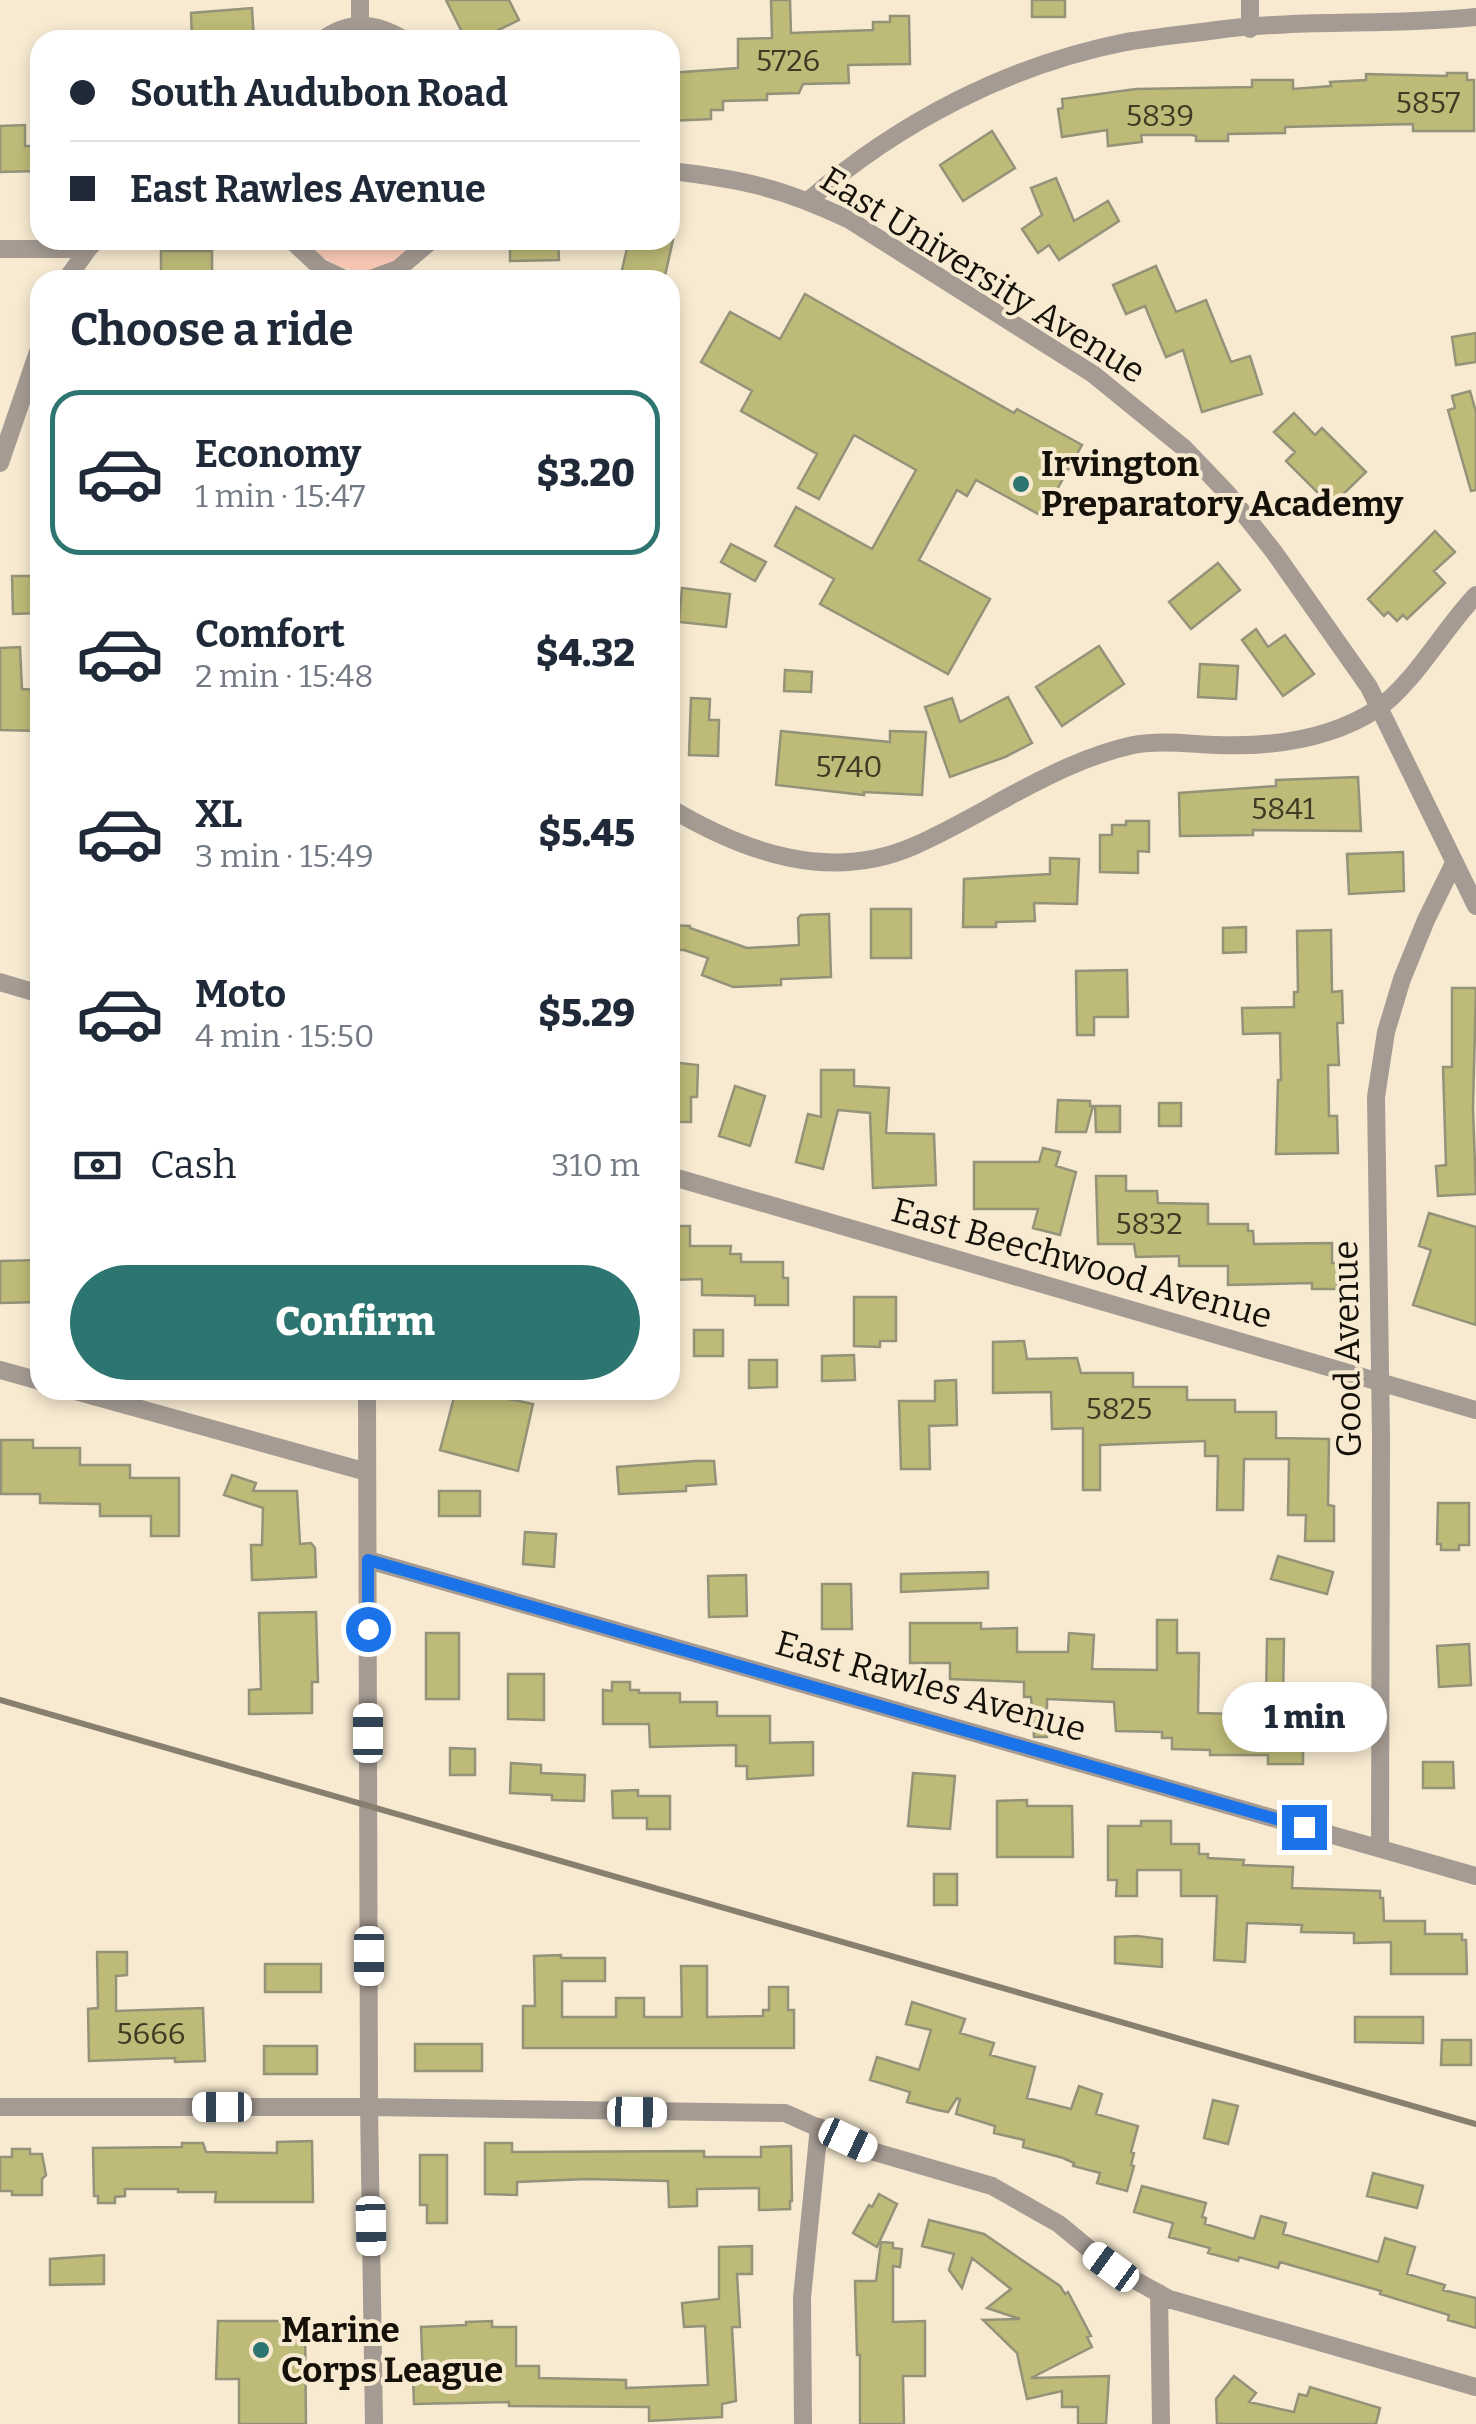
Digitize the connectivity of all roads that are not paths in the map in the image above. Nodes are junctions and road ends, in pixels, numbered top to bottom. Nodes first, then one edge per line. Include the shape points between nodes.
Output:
1 (360, 0) edge
2 (1250, 0) edge
3 (1476, 17) edge
4 (360, 24) junction
5 (1250, 29) junction
6 (339, 30) edge
7 (386, 30) edge
8 (680, 173) edge
9 (809, 200) junction
10 (30, 247) edge
11 (0, 249) edge
12 (302, 250) edge
13 (420, 250) edge
14 (325, 270) edge
15 (395, 270) edge
16 (30, 375) edge
17 (0, 462) edge
18 (1476, 594) edge
19 (1380, 706) junction
20 (680, 814) edge
21 (1454, 863) junction
22 (1476, 906) edge
23 (0, 982) edge
24 (30, 991) edge
25 (680, 1179) edge
26 (0, 1370) edge
27 (30, 1378) edge
28 (1381, 1384) junction
29 (108, 1400) edge
30 (367, 1400) edge
31 (1476, 1410) edge
32 (367, 1472) junction
33 (368, 1560) junction
34 (1380, 1848) junction
35 (1476, 1876) edge
36 (0, 2107) edge
37 (369, 2108) junction
38 (820, 2128) junction
39 (1160, 2293) junction
40 (1476, 2388) edge
41 (374, 2424) edge
42 (803, 2424) edge
43 (1161, 2424) edge

1 - 4 street
2 - 5 street
3 - 5 street
4 - 6 street
4 - 7 street
5 - 9 street via 1126,43 1034,67 929,115
8 - 9 street, East University Avenue via 756,183
9 - 19 street, East University Avenue via 1075,362 1184,448 1255,527
10 - 11 street
12 - 14 street
13 - 15 street
16 - 17 street
18 - 19 street
19 - 20 street via 1297,739 1110,750 1070,764 932,838 850,862 787,859
19 - 21 street, East University Avenue
21 - 22 street, East University Avenue
21 - 28 street, Good Avenue via 1402,979 1378,1076
23 - 24 street
25 - 28 street, East Beechwood Avenue
26 - 27 street
28 - 31 street, East Beechwood Avenue
28 - 34 street, Good Avenue
29 - 32 street
30 - 32 street
32 - 33 street
33 - 34 street, East Rawles Avenue
33 - 37 street
34 - 35 street, East Rawles Avenue
36 - 37 street
37 - 38 street via 785,2114
37 - 41 street
38 - 39 street via 868,2150 992,2186
38 - 42 street via 802,2298
39 - 40 street
39 - 43 street

